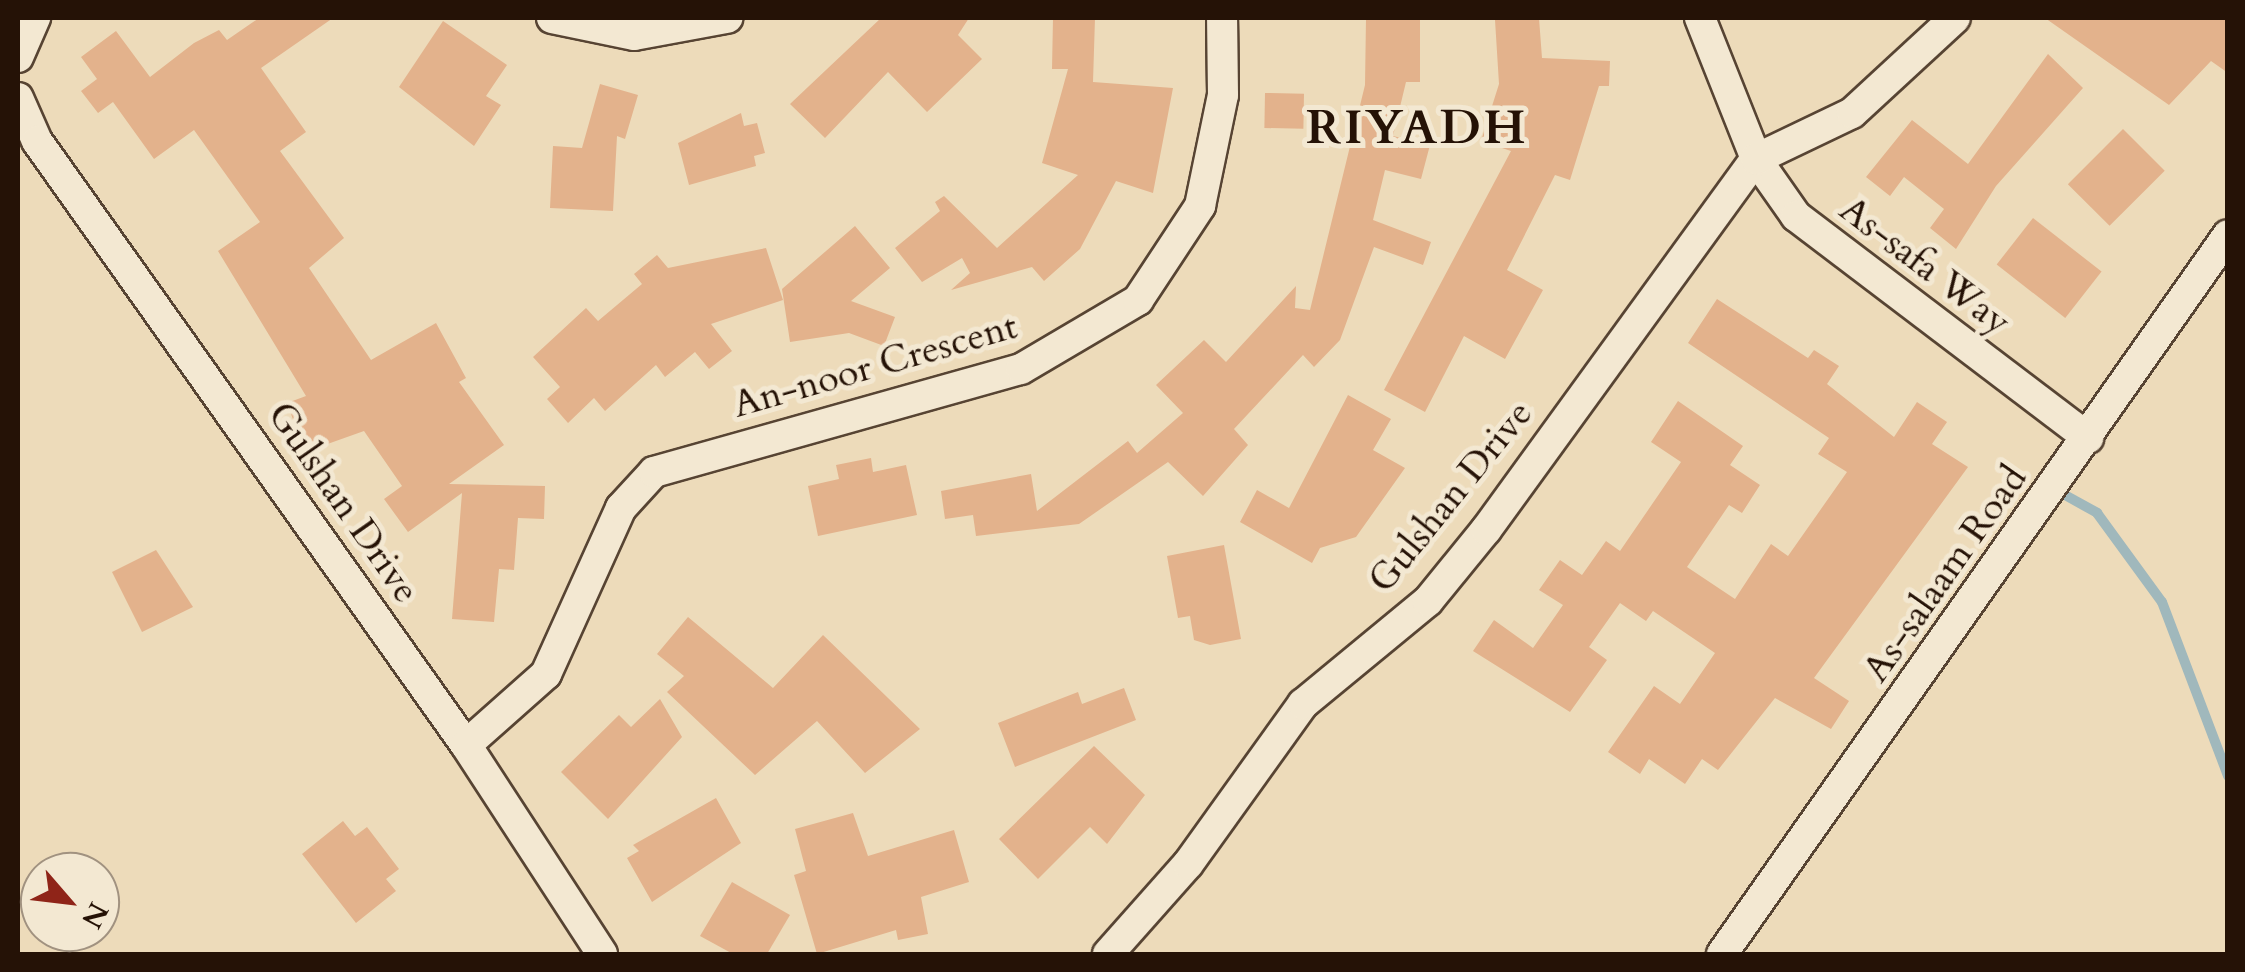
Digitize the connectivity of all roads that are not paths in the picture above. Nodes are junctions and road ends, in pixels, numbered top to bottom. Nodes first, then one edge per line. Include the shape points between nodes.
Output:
1 (35, 18) edge
2 (552, 18) edge
3 (727, 18) edge
4 (1222, 18) edge
5 (1700, 18) edge
6 (1955, 18) edge
7 (18, 58) edge
8 (18, 98) edge
9 (1756, 159) junction
10 (2228, 235) edge
11 (2088, 438) junction
12 (466, 745) junction
13 (602, 954) edge
14 (1108, 954) edge
15 (1722, 954) edge

1 - 7 street
2 - 3 street via 634,35
4 - 12 street, An-noor Crescent via 1223,94 1200,206 1138,300 1060,354 1021,370 654,472 621,508 546,674
5 - 9 street, As-safa Way
6 - 9 street via 1852,113
8 - 12 street, Gulshan Drive via 37,140
9 - 11 street, As-safa Way via 1827,247
9 - 14 street, Gulshan Drive via 1486,530 1428,601 1303,704 1188,864
10 - 11 street, As-salaam Road
11 - 15 street, As-salaam Road
12 - 13 street, Gulshan Drive

